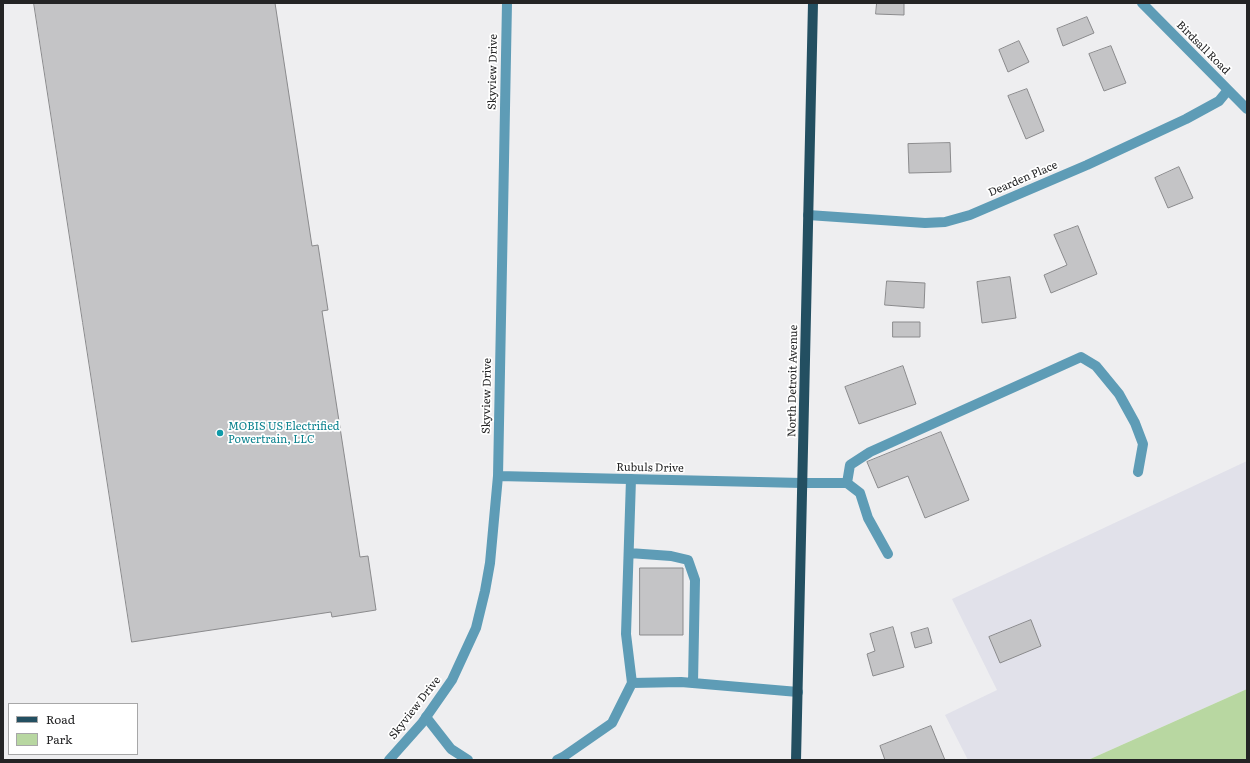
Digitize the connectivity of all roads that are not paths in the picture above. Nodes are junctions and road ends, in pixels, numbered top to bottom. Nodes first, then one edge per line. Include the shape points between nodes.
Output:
1 (507, 3) edge
2 (813, 3) edge
3 (1142, 3) edge
4 (1228, 90) junction
5 (1247, 109) edge
6 (808, 215) junction
7 (1138, 472) dead end
8 (498, 476) junction
9 (631, 479) junction
10 (802, 483) junction
11 (847, 483) junction
12 (629, 553) junction
13 (888, 554) dead end
14 (632, 683) junction
15 (692, 683) junction
16 (798, 692) junction
17 (426, 717) junction
18 (389, 760) edge
19 (468, 760) edge
20 (557, 760) edge
21 (796, 760) edge

1 - 8 street, Skyview Drive
2 - 6 main road, North Detroit Avenue
3 - 4 street, Birdsall Road
4 - 5 street, Birdsall Road
4 - 6 street, Dearden Place via 1219,101 1186,119 970,215 945,222 925,223
6 - 10 main road, North Detroit Avenue
7 - 11 street via 1143,444 1135,423 1119,394 1096,366 1081,357 870,452 850,465
8 - 9 street, Rubuls Drive
8 - 17 street, Skyview Drive via 490,564 476,628 452,680
9 - 10 street, Rubuls Drive
9 - 12 street
10 - 11 street, Rubuls Drive
10 - 16 main road, North Detroit Avenue
11 - 13 street via 860,493 868,518
12 - 14 street via 626,634
12 - 15 street via 688,560 695,580
14 - 15 street
14 - 20 street via 612,723
15 - 16 street
16 - 21 main road, North Detroit Avenue
17 - 18 street, Skyview Drive
17 - 19 street via 451,749

